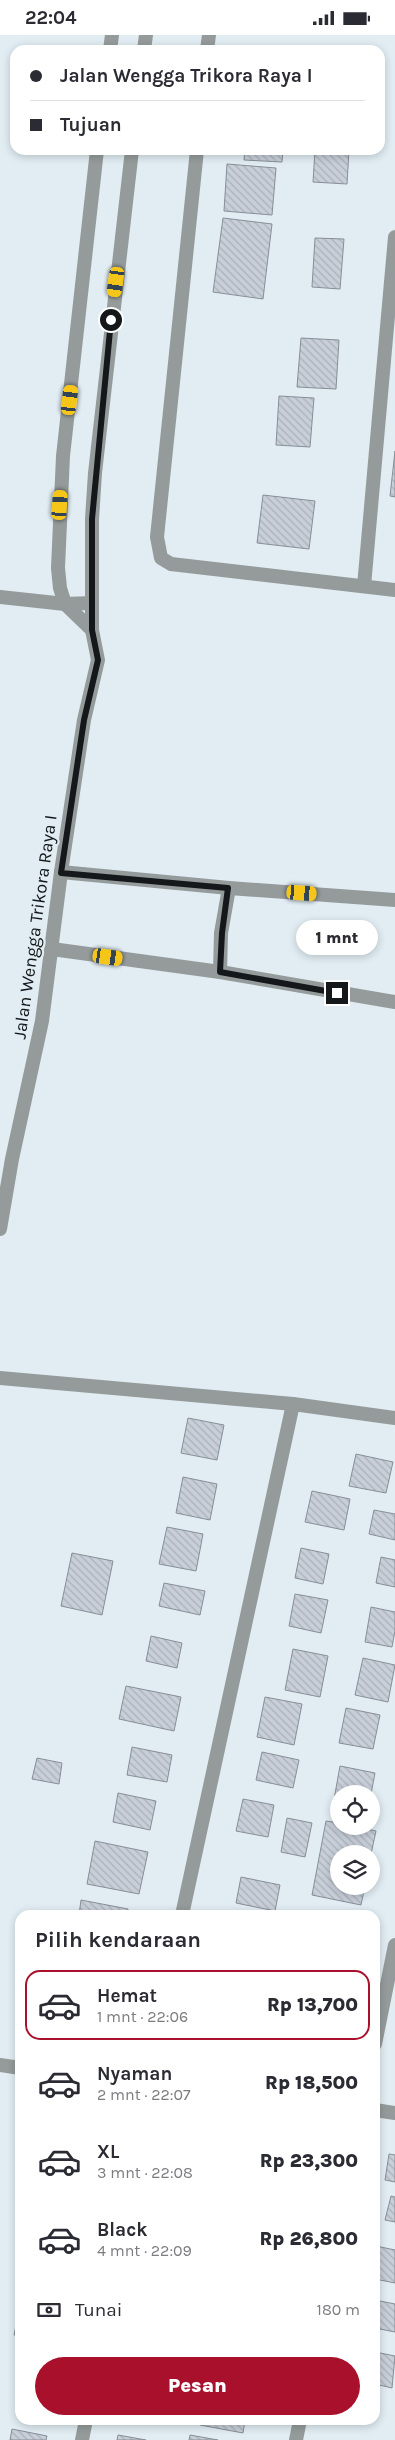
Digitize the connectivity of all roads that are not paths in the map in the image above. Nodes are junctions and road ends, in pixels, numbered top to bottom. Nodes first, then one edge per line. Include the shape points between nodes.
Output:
1 (96, 155) edge
2 (131, 155) edge
3 (196, 155) edge
4 (395, 237) edge
5 (364, 586) junction
6 (395, 590) edge
7 (0, 597) edge
8 (92, 603) junction
9 (65, 604) junction
10 (92, 630) junction
11 (61, 873) junction
12 (228, 888) junction
13 (395, 900) edge
14 (52, 949) junction
15 (220, 972) junction
16 (395, 1002) edge
17 (0, 1229) edge
18 (0, 1378) edge
19 (293, 1404) junction
20 (395, 1418) edge
21 (183, 1910) edge
22 (395, 1945) edge
23 (380, 2019) edge
24 (0, 2065) edge
25 (15, 2067) edge
26 (380, 2110) edge
27 (395, 2113) edge
28 (85, 2425) edge
29 (299, 2425) edge
30 (82, 2440) edge
31 (296, 2440) edge

1 - 9 street via 63,456 58,568
2 - 8 street, Jalan Wengga Trikora Raya I via 95,473
3 - 5 street via 157,537 161,558 171,563
4 - 5 street
5 - 6 street
7 - 9 street
8 - 9 street
8 - 10 street, Jalan Wengga Trikora Raya I
9 - 10 street
10 - 11 street, Jalan Wengga Trikora Raya I via 98,660 84,720
11 - 12 street
11 - 14 street, Jalan Wengga Trikora Raya I
12 - 13 street
12 - 15 street
14 - 15 street
14 - 17 street, Jalan Wengga Trikora Raya I via 42,1021
15 - 16 street
18 - 19 street
19 - 20 street
19 - 21 street
22 - 23 street
24 - 25 street
26 - 27 street
28 - 30 street
29 - 31 street

